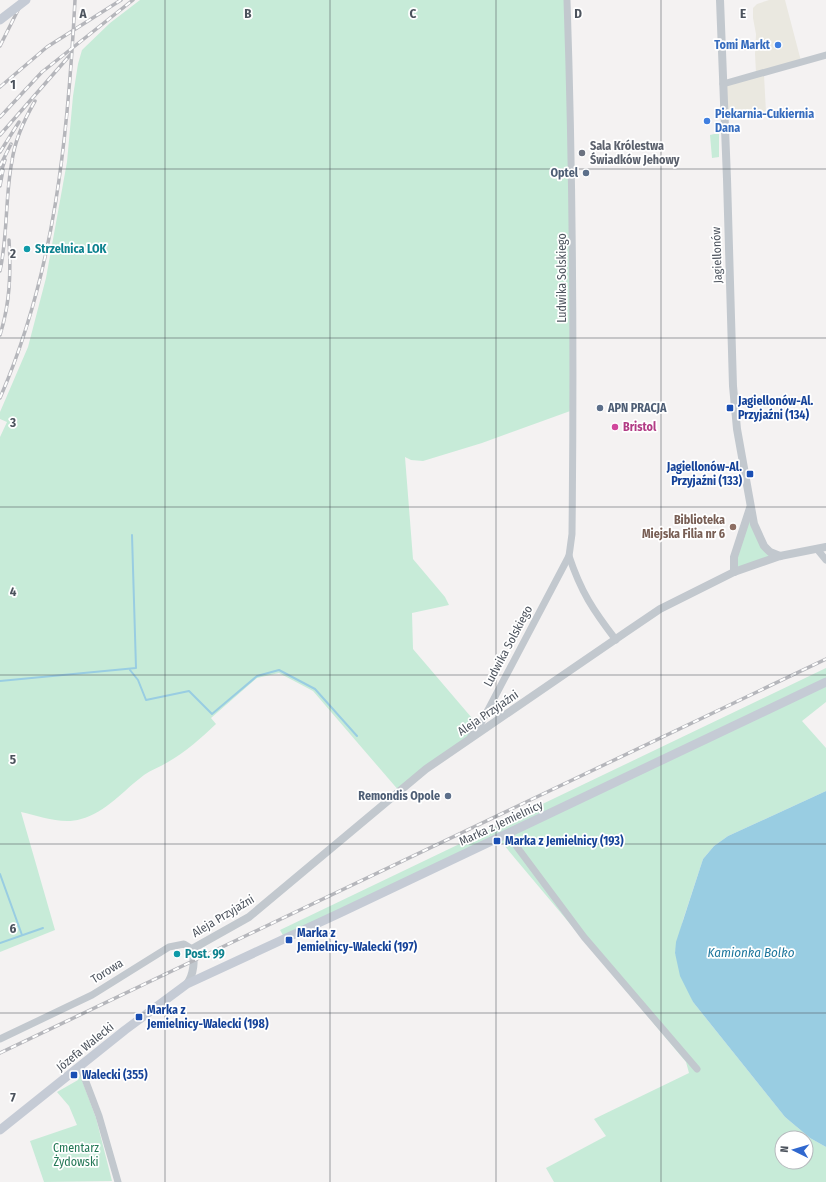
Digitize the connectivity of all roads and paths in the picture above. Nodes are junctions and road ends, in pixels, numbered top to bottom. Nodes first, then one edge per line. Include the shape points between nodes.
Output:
1 (26, 0) edge
2 (566, 0) edge
3 (720, 0) edge
4 (0, 20) edge
5 (826, 55) edge
6 (723, 84) junction
7 (750, 507) junction
8 (826, 547) edge
9 (817, 549) junction
10 (569, 556) junction
11 (780, 556) junction
12 (826, 560) edge
13 (734, 572) junction
14 (616, 640) junction
15 (826, 682) edge
16 (463, 744) junction
17 (509, 832) junction
18 (192, 948) junction
19 (187, 984) junction
20 (0, 1039) edge
21 (80, 1066) junction
22 (697, 1069) dead end
23 (0, 1130) edge
24 (118, 1182) edge

1 - 4 main road, bridge
2 - 10 street, Ludwika Solskiego via 571,118 574,377 572,534
3 - 6 street, Jagiellonów
5 - 6 street
6 - 7 street, Jagiellonów via 733,386 737,429
7 - 11 street, Jagiellonów via 760,541 770,552
7 - 13 street, Jagiellonów via 734,557
8 - 9 street, Aleja Przyjaźni
9 - 11 street, Aleja Przyjaźni
9 - 12 street
10 - 14 street, Ludwika Solskiego via 590,606
10 - 16 street, Ludwika Solskiego via 479,727
11 - 13 street, Aleja Przyjaźni
13 - 14 street, Aleja Przyjaźni via 660,609
14 - 16 street, Aleja Przyjaźni
15 - 17 main road, Marka z Jemielnicy
16 - 18 street, Aleja Przyjaźni via 426,769 269,902 249,917
17 - 19 main road, Marka z Jemielnicy via 340,914
17 - 22 street via 584,937
18 - 19 street via 194,960
18 - 20 street, Torowa via 184,944 169,947 92,995
19 - 21 main road, Józefa Walecki
21 - 23 main road, Józefa Walecki
21 - 24 street via 99,1116

